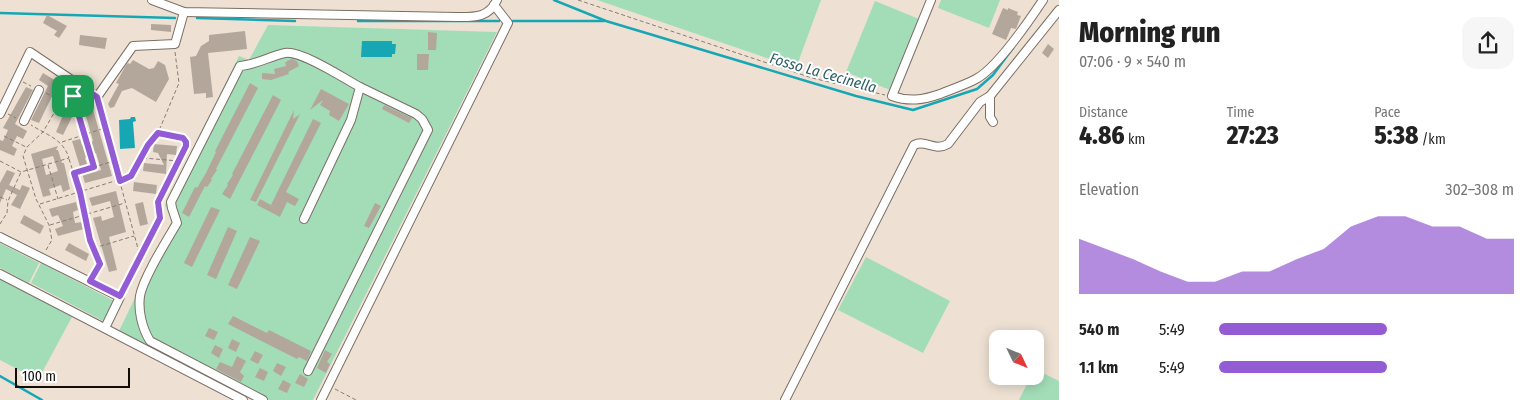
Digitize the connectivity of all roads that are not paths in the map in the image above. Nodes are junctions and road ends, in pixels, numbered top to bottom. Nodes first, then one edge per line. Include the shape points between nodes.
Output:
1 (152, 0) edge
2 (930, 0) edge
3 (1043, 0) edge
4 (496, 3) edge
5 (1059, 10) edge
6 (184, 12) junction
7 (360, 88) junction
8 (39, 90) dead end
9 (990, 96) junction
10 (0, 114) edge
11 (24, 121) road end
12 (992, 122) dead end
13 (304, 219) dead end
14 (0, 237) edge
15 (0, 274) edge
16 (105, 328) junction
17 (308, 371) dead end
18 (243, 400) edge
19 (263, 400) edge
20 (321, 400) edge
21 (785, 400) edge

1 - 6 street
2 - 3 street via 892,96 903,100 928,98 977,78 1008,47
4 - 6 street via 488,13 478,17
4 - 20 street via 508,23
5 - 9 street
6 - 10 street via 175,44 133,46 97,97 30,52
7 - 13 street via 351,120
7 - 17 street via 416,114 428,130
7 - 19 street via 309,59 287,52 240,66 171,202 177,223 140,295 140,313 150,341
8 - 11 street
9 - 12 street
9 - 21 street via 980,102 948,144 938,148 919,143 914,145
14 - 16 street via 120,296
15 - 16 street
16 - 18 street

